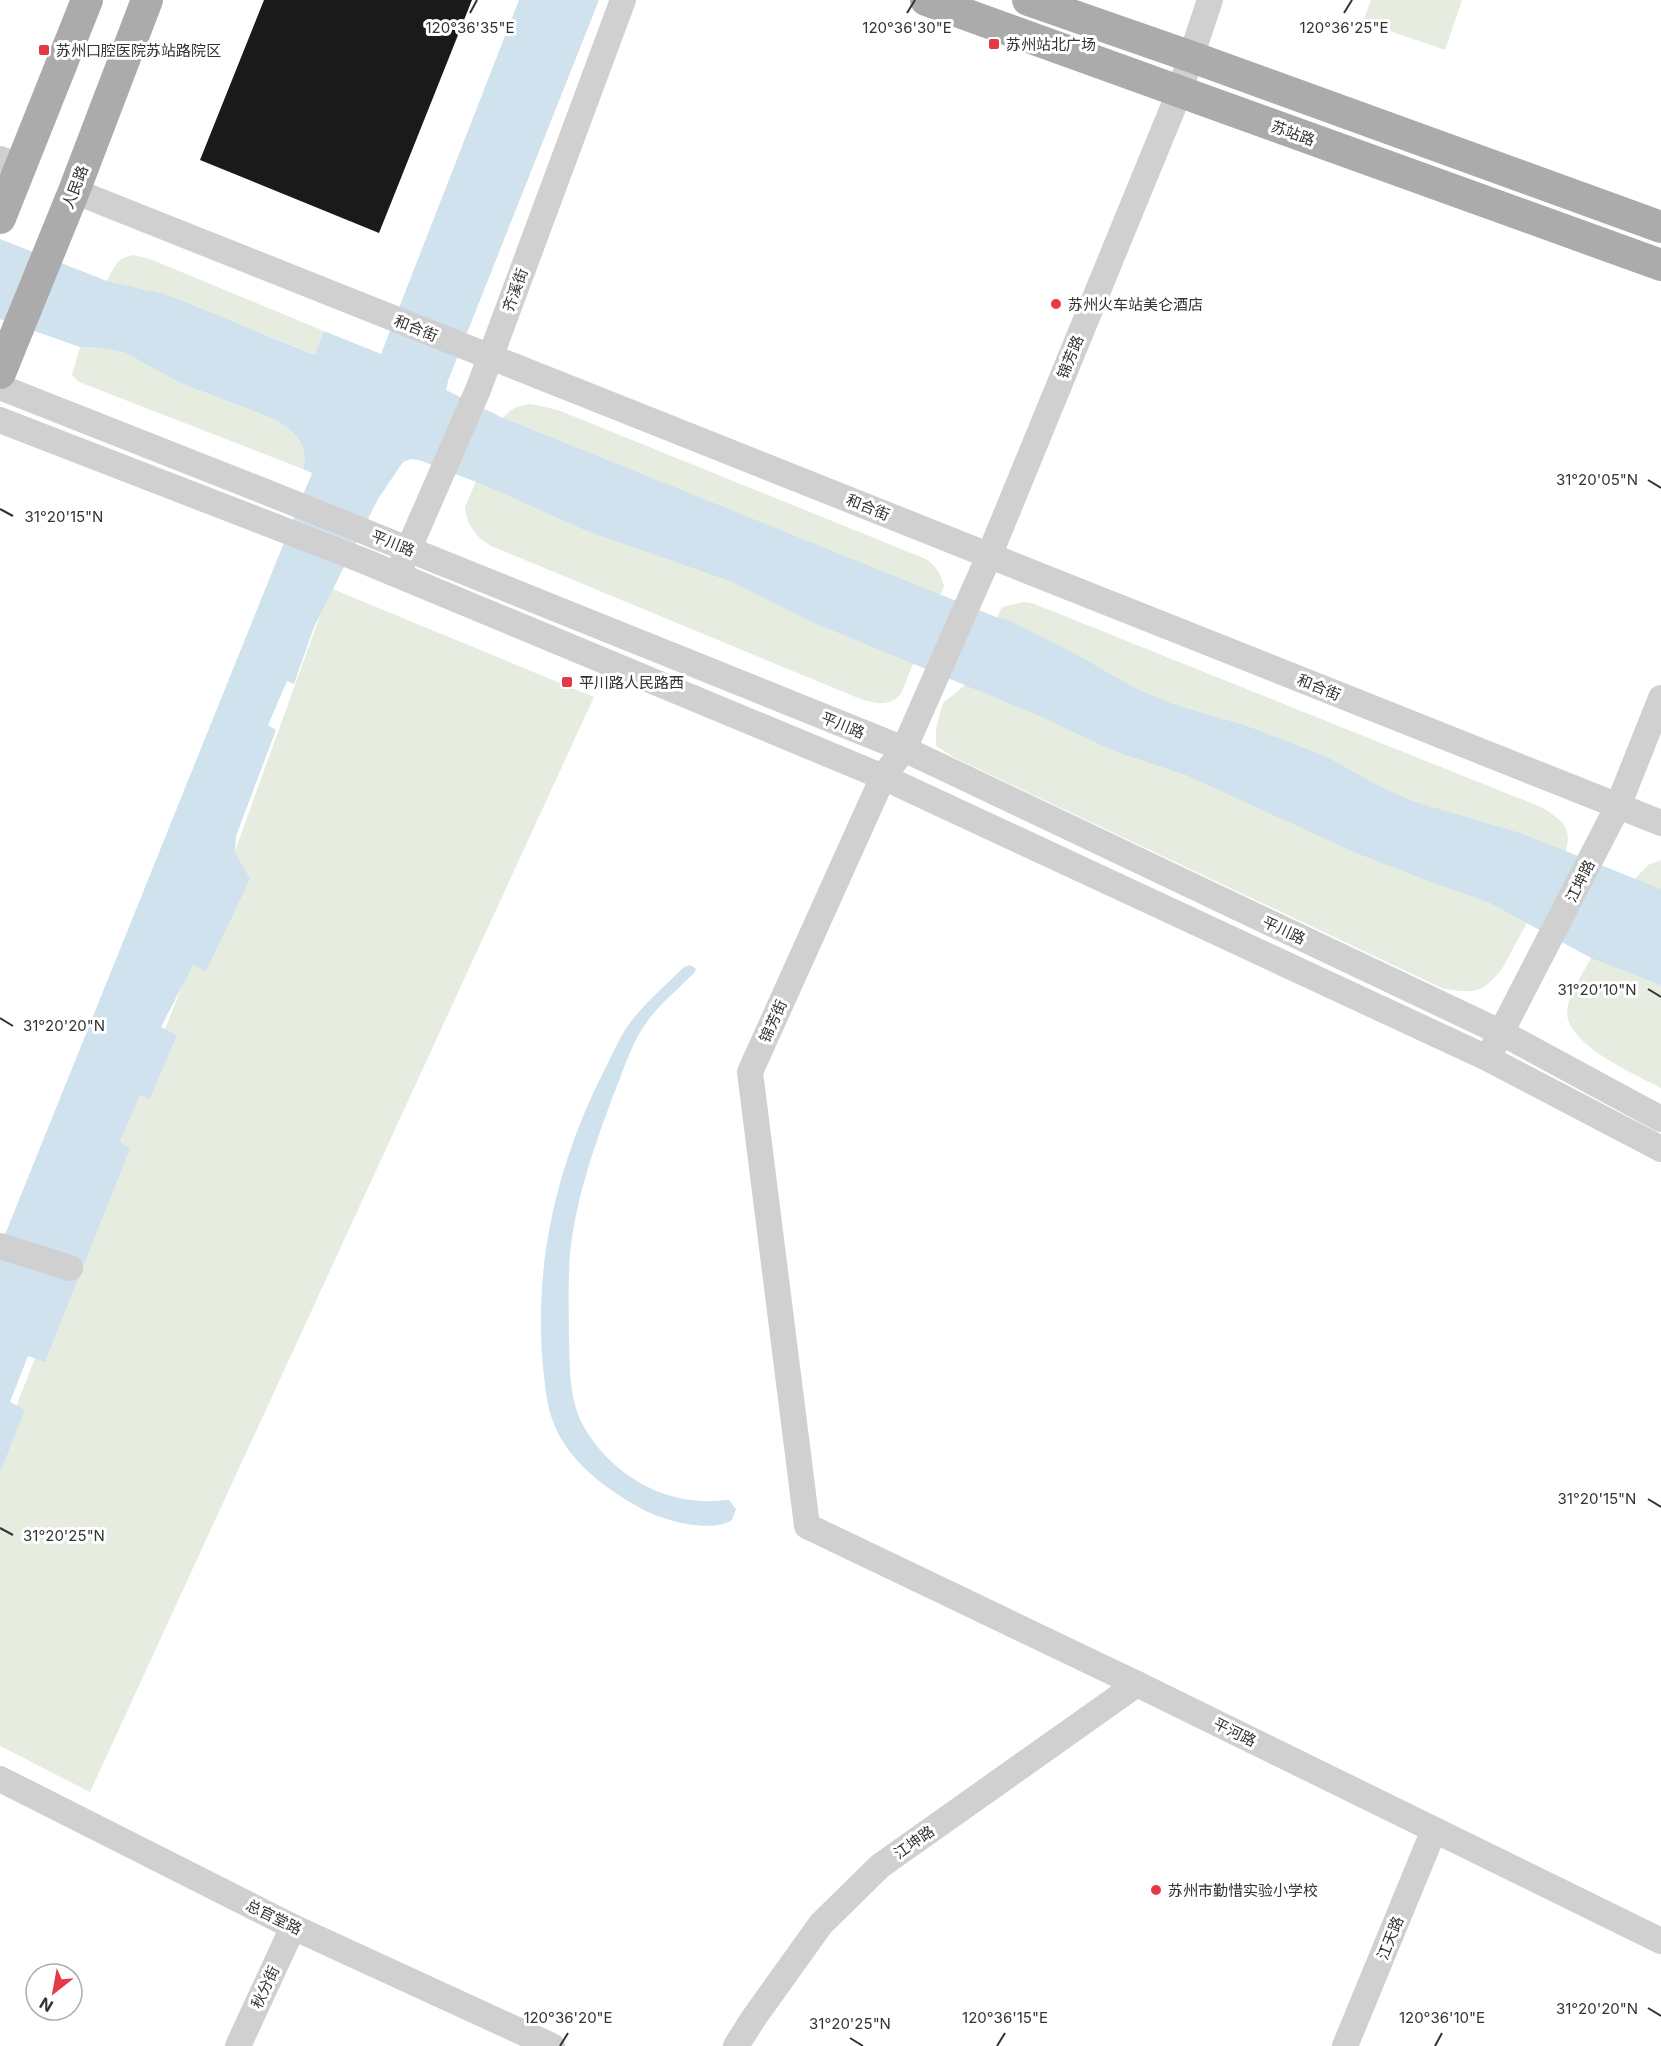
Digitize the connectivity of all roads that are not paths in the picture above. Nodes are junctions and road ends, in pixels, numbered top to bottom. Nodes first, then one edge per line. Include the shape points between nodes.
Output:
1 (87, 0) edge
2 (147, 0) edge
3 (623, 0) edge
4 (926, 0) edge
5 (1028, 0) edge
6 (1210, 0) edge
7 (1192, 57) junction
8 (1179, 93) junction
9 (11, 163) edge
10 (74, 191) junction
11 (0, 218) edge
12 (1661, 227) edge
13 (1661, 265) edge
14 (481, 354) junction
15 (0, 373) edge
16 (0, 387) edge
17 (0, 420) edge
18 (410, 549) junction
19 (989, 556) junction
20 (397, 575) junction
21 (1661, 698) edge
22 (904, 749) junction
23 (883, 777) junction
24 (1618, 806) junction
25 (1661, 824) edge
26 (1502, 1034) junction
27 (1487, 1058) junction
28 (1661, 1119) edge
29 (1661, 1149) edge
30 (0, 1246) edge
31 (70, 1268) dead end
32 (807, 1526) joint
33 (1137, 1684) junction
34 (0, 1779) edge
35 (1434, 1830) junction
36 (293, 1927) junction
37 (1661, 1941) edge
38 (238, 2046) edge
39 (552, 2046) edge
40 (736, 2046) edge
41 (1345, 2046) edge

1 - 9 main road
2 - 10 main road, 人民路
3 - 14 street, 齐溪街
4 - 8 main road, 苏站路
5 - 7 main road
6 - 7 street, 锦芳路
7 - 8 street, 锦芳路
7 - 12 main road
8 - 13 main road, 苏站路
8 - 19 street, 锦芳路
9 - 11 main road
10 - 14 street, 和合街
10 - 15 main road, 人民路
14 - 18 street, 齐溪街 via 477,390
14 - 19 street, 和合街
16 - 18 street, 平川路
17 - 20 street, 平川路
18 - 20 street, 齐溪街
18 - 22 street, 平川路
19 - 22 street, 锦芳街
19 - 24 street, 和合街
20 - 23 street, 平川路
21 - 24 street, 江坤路
22 - 23 street, 锦芳街
22 - 26 street, 平川路
23 - 27 street, 平川路
23 - 32 street, 锦芳街 via 750,1072
24 - 25 street, 和合街
24 - 26 street, 江坤路
26 - 27 street, 江坤路
26 - 28 street, 平川路
27 - 29 street, 平川路
30 - 31 street
32 - 33 street, 平河路
33 - 35 street, 平河路
33 - 40 street, 江坤路 via 880,1866 821,1924
34 - 36 street, 总官堂路
35 - 37 street, 平河路
35 - 41 street, 江天路
36 - 38 street, 秋分街
36 - 39 street, 总官堂路

